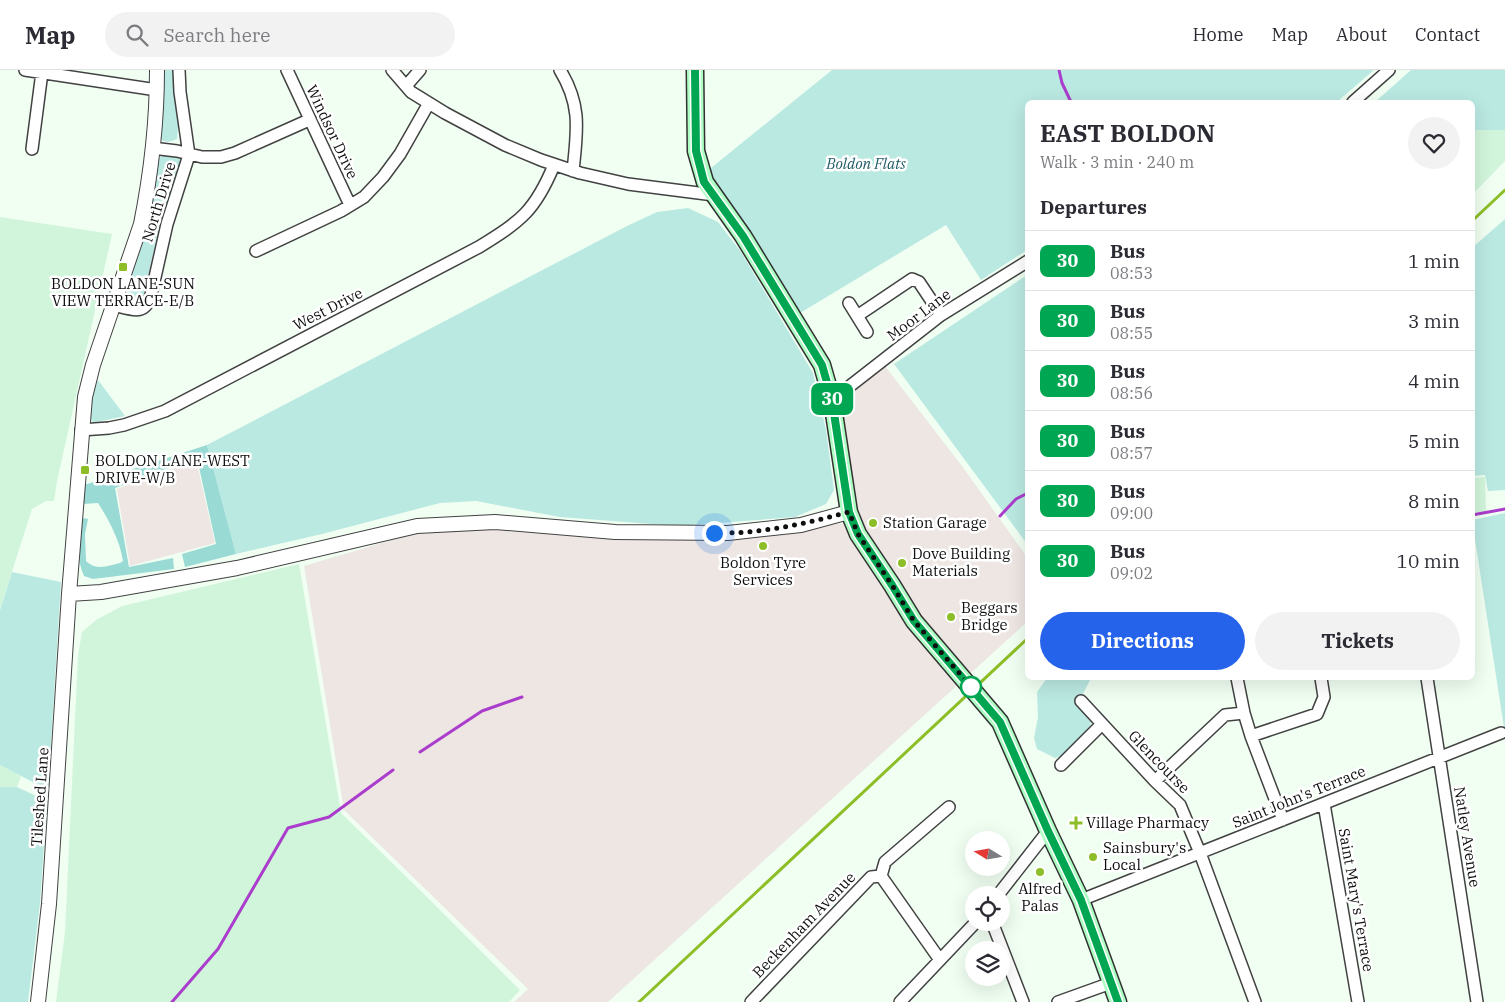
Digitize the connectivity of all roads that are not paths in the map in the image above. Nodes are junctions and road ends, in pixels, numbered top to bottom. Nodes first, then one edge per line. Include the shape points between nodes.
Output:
1 (25, 70) edge
2 (157, 70) edge
3 (179, 70) edge
4 (287, 70) edge
5 (392, 70) edge
6 (420, 70) edge
7 (560, 70) edge
8 (694, 70) edge
9 (1390, 70) edge
10 (42, 72) junction
11 (406, 86) junction
12 (157, 90) junction
13 (1355, 100) edge
14 (429, 103) junction
15 (309, 120) junction
16 (152, 148) junction
17 (32, 149) dead end
18 (189, 155) junction
19 (554, 165) junction
20 (573, 171) junction
21 (714, 194) junction
22 (350, 206) junction
23 (256, 251) dead end
24 (1025, 264) edge
25 (849, 303) dead end
26 (114, 305) junction
27 (941, 315) junction
28 (857, 316) junction
29 (867, 332) dead end
30 (832, 400) junction
31 (81, 430) junction
32 (849, 512) junction
33 (69, 594) junction
34 (1237, 680) edge
35 (1321, 680) edge
36 (1426, 680) edge
37 (1082, 701) dead end
38 (1244, 713) junction
39 (1102, 724) junction
40 (1501, 733) dead end
41 (1251, 736) junction
42 (1439, 757) junction
43 (1061, 766) dead end
44 (1156, 782) junction
45 (1324, 804) junction
46 (949, 807) dead end
47 (1283, 820) junction
48 (1048, 831) junction
49 (1200, 853) junction
50 (881, 876) junction
51 (1005, 886) edge
52 (1081, 900) junction
53 (967, 931) edge
54 (995, 931) edge
55 (940, 960) junction
56 (1111, 983) junction
57 (38, 1002) edge
58 (751, 1002) edge
59 (900, 1002) edge
60 (1023, 1002) edge
61 (1058, 1002) edge
62 (1118, 1002) edge
63 (1255, 1002) edge
64 (1358, 1002) edge
65 (1477, 1002) edge

1 - 10 street
2 - 12 street, Tileshed Lane
3 - 18 street, North Drive
4 - 15 street, Windsor Drive
5 - 11 street
6 - 11 street
7 - 20 street via 574,96 576,111
8 - 21 main road via 696,151 704,182
9 - 13 street
10 - 12 street
10 - 17 street
11 - 14 street
12 - 16 street, Tileshed Lane
14 - 19 street via 505,145
14 - 22 street via 400,154 364,197
15 - 18 street via 235,153 221,157
15 - 22 street, Windsor Drive
16 - 18 street
16 - 26 street, Tileshed Lane via 141,224
18 - 26 street, North Drive via 167,224 149,304 135,310
19 - 20 street
19 - 31 street, West Drive via 531,209 479,247 165,411 124,426
20 - 21 street via 628,184
21 - 30 main road via 822,365
22 - 23 street
24 - 27 street, Moor Lane
25 - 28 street
26 - 31 street, Tileshed Lane via 93,365
27 - 28 street via 918,282 912,279
27 - 30 street, Moor Lane
28 - 29 street
30 - 32 main road
31 - 33 street, Tileshed Lane
32 - 33 street via 802,525 728,533 616,532 495,522 417,526 237,568 101,592
32 - 48 main road via 858,534 914,621 1000,722
33 - 57 street, Tileshed Lane via 49,904
34 - 38 street
35 - 41 street via 1324,697 1317,714
36 - 42 street, Natley Avenue
37 - 39 street, Glencourse
38 - 41 street
38 - 44 street via 1225,715
39 - 43 street
39 - 44 street, Glencourse
40 - 42 street, Saint John's Terrace
41 - 47 street
42 - 45 street, Saint John's Terrace
42 - 65 street, Natley Avenue
44 - 49 street, Glencourse via 1180,805
45 - 47 street, Saint John's Terrace
45 - 64 street, Saint Mary's Terrace
46 - 50 street via 884,862
47 - 49 street, Saint John's Terrace
48 - 51 street
48 - 52 main road
49 - 52 street, Saint John's Terrace
49 - 63 street, Glencourse
50 - 55 street
50 - 58 street, Beckenham Avenue via 871,877
52 - 56 main road
53 - 55 street
54 - 60 street
55 - 59 street
56 - 61 street
56 - 62 main road

